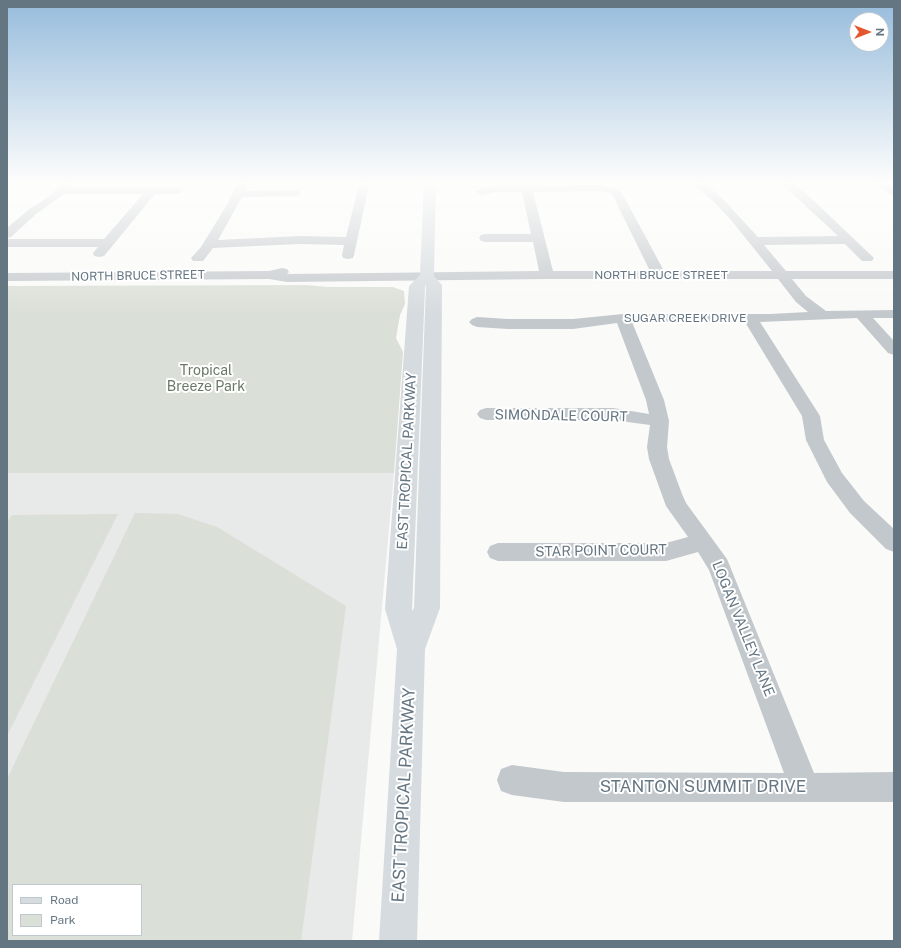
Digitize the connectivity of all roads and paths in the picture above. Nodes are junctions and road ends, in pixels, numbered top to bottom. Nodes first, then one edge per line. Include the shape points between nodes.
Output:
1 (17, 225) edge
2 (122, 225) edge
3 (220, 225) edge
4 (355, 225) edge
5 (429, 225) edge
6 (535, 225) edge
7 (633, 225) edge
8 (741, 225) edge
9 (834, 225) edge
10 (7, 234) edge
11 (485, 238) dead end
12 (538, 238) junction
13 (849, 240) junction
14 (352, 241) junction
15 (754, 241) junction
16 (7, 243) edge
17 (107, 243) junction
18 (209, 244) junction
19 (98, 255) dead end
20 (348, 255) dead end
21 (198, 258) dead end
22 (867, 258) dead end
23 (547, 275) junction
24 (659, 275) junction
25 (783, 275) junction
26 (894, 275) edge
27 (427, 276) junction
28 (7, 277) edge
29 (861, 314) junction
30 (894, 314) edge
31 (823, 316) junction
32 (623, 318) junction
33 (750, 318) junction
34 (477, 322) dead end
35 (894, 350) edge
36 (486, 414) dead end
37 (660, 421) junction
38 (703, 542) junction
39 (894, 543) edge
40 (498, 552) dead end
41 (411, 649) junction
42 (512, 780) dead end
43 (894, 787) edge
44 (805, 788) junction
45 (398, 941) edge

1 - 10 street
2 - 17 street
3 - 18 street
4 - 14 street
5 - 27 main road, EAST TROPICAL PARKWAY
6 - 12 street
7 - 24 street
8 - 15 street
9 - 13 street
11 - 12 street
12 - 23 street
13 - 15 street
13 - 22 street
14 - 18 street via 293,240
14 - 20 street
15 - 25 street
16 - 17 street
17 - 19 street
18 - 21 street
23 - 24 street, NORTH BRUCE STREET
23 - 27 street, NORTH BRUCE STREET
24 - 25 street, NORTH BRUCE STREET
25 - 26 street, NORTH BRUCE STREET
25 - 31 street via 801,299
27 - 28 street, NORTH BRUCE STREET via 287,278 269,274
27 - 41 main road, EAST TROPICAL PARKWAY via 434,285 427,608
27 - 41 main road, EAST TROPICAL PARKWAY via 417,286 398,609
29 - 30 street, SUGAR CREEK DRIVE
29 - 31 street, SUGAR CREEK DRIVE
29 - 35 street
31 - 33 street, SUGAR CREEK DRIVE
32 - 33 street, SUGAR CREEK DRIVE
32 - 34 street, SUGAR CREEK DRIVE via 572,324
32 - 37 street, LOGAN VALLEY LANE via 655,400
33 - 39 street via 811,416 815,440 834,477 857,507
36 - 37 street, SIMONDALE COURT via 619,415
37 - 38 street, LOGAN VALLEY LANE via 657,447 661,465 677,506
38 - 40 street, STAR POINT COURT via 666,552
38 - 44 street, LOGAN VALLEY LANE via 721,570
41 - 45 main road, EAST TROPICAL PARKWAY
42 - 44 street, STANTON SUMMIT DRIVE via 564,787
43 - 44 street, STANTON SUMMIT DRIVE

